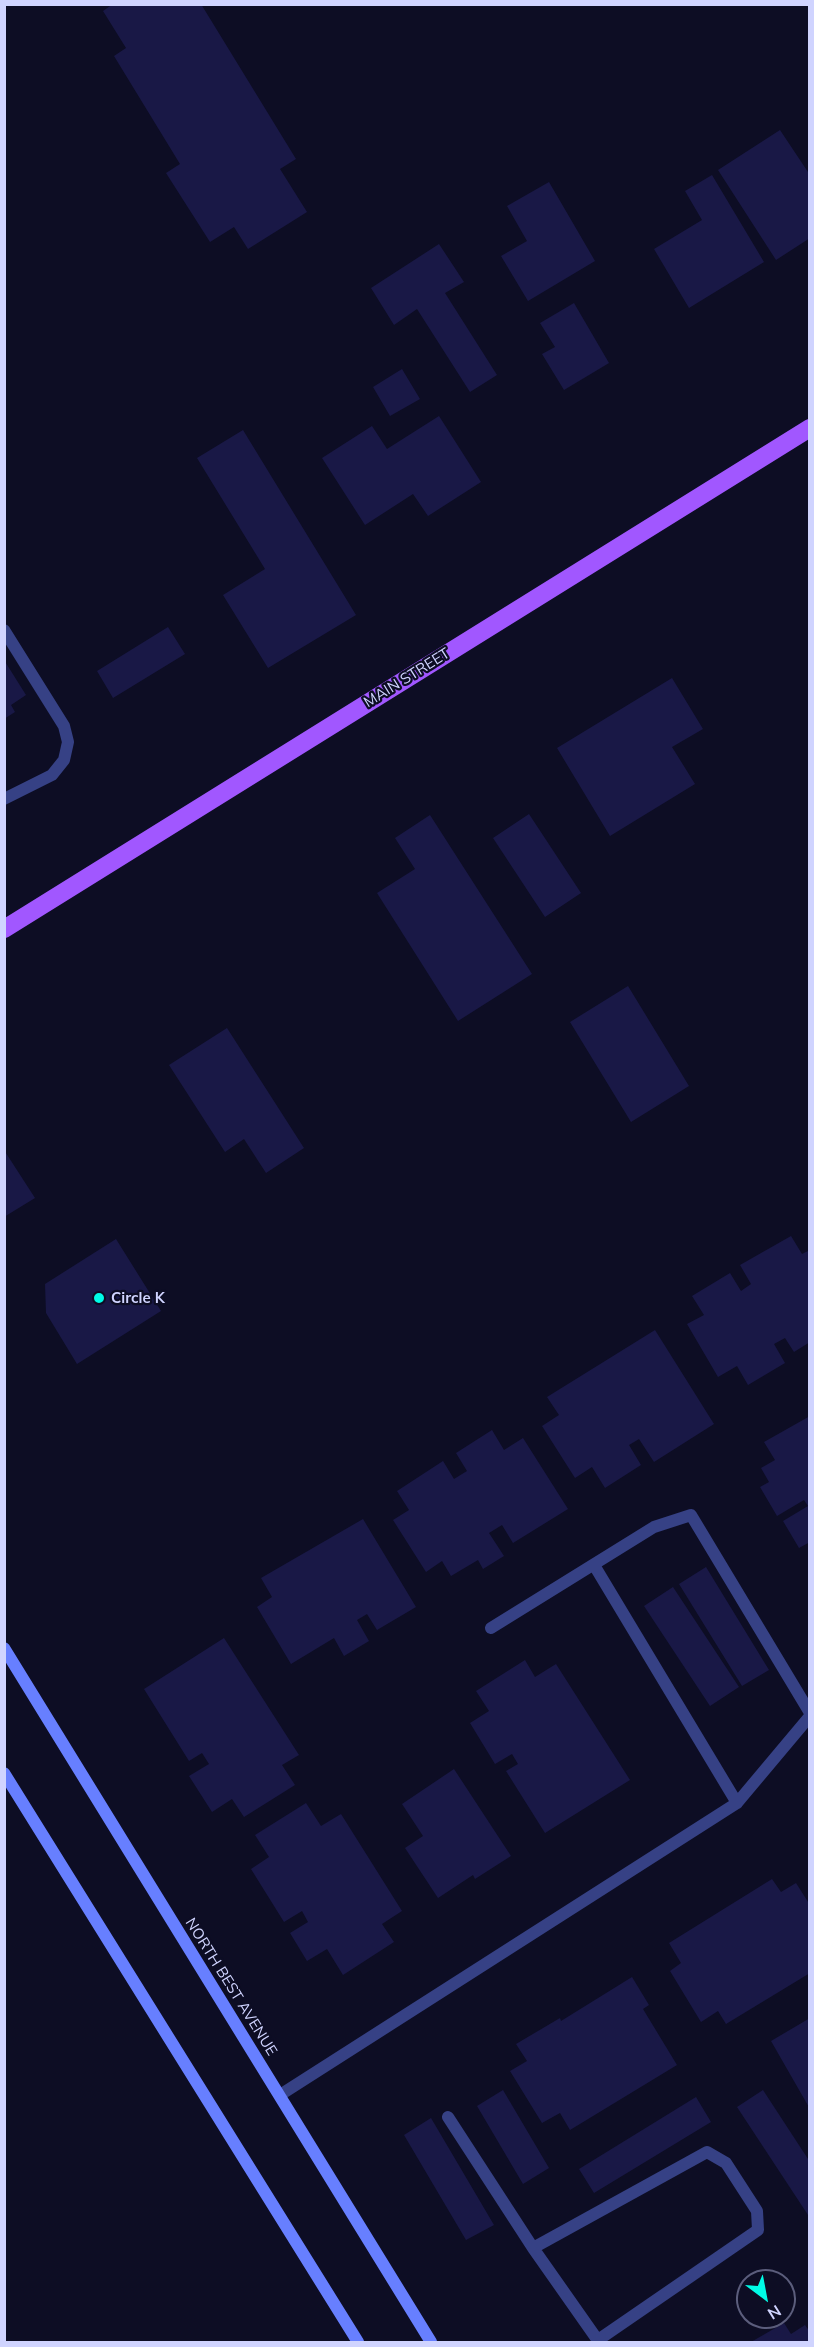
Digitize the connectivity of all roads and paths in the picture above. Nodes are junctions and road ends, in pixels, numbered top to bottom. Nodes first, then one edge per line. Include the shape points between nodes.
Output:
1 (810, 428) edge
2 (4, 630) edge
3 (4, 799) edge
4 (5, 927) edge
5 (594, 1565) junction
6 (491, 1628) dead end
7 (4, 1648) edge
8 (810, 1715) edge
9 (4, 1773) edge
10 (737, 1803) junction
11 (280, 2095) junction
12 (448, 2117) dead end
13 (533, 2248) junction
14 (598, 2341) edge
15 (358, 2343) edge
16 (431, 2343) edge

1 - 4 main road, MAIN STREET
2 - 3 lane via 64,726 68,742 64,760 52,776
5 - 6 lane
5 - 8 lane via 654,1527 691,1515
5 - 10 lane
7 - 11 street, NORTH BEST AVENUE
8 - 10 lane
9 - 15 street
10 - 11 lane
11 - 16 street, NORTH BEST AVENUE
12 - 13 lane
13 - 14 lane
13 - 14 lane via 707,2152 726,2163 757,2211 758,2230

